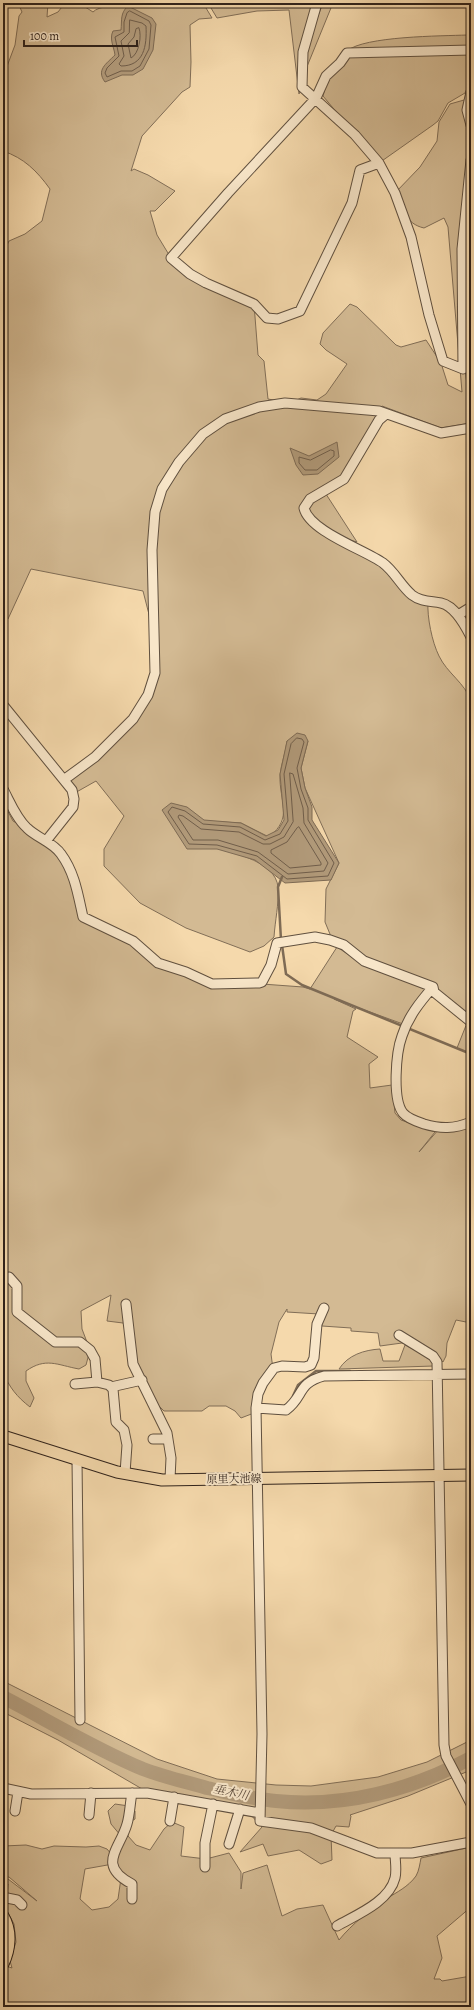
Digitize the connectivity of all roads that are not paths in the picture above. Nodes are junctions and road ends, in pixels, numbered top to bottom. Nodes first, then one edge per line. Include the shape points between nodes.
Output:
1 (317, 3) edge
2 (471, 50) edge
3 (471, 92) edge
4 (316, 98) junction
5 (471, 125) edge
6 (471, 160) edge
7 (379, 163) junction
8 (469, 206) edge
9 (386, 414) junction
10 (471, 428) edge
11 (471, 607) edge
12 (458, 615) junction
13 (471, 637) edge
14 (3, 705) edge
15 (65, 779) junction
16 (3, 789) edge
17 (46, 841) junction
18 (433, 987) junction
19 (471, 1022) edge
20 (471, 1122) edge
21 (9, 1277) dead end
22 (126, 1304) dead end
23 (324, 1308) dead end
24 (399, 1335) dead end
25 (438, 1374) junction
26 (471, 1374) edge
27 (142, 1380) junction
28 (97, 1382) junction
29 (75, 1384) dead end
30 (111, 1387) junction
31 (256, 1408) junction
32 (3, 1436) edge
33 (153, 1439) dead end
34 (168, 1439) junction
35 (77, 1459) junction
36 (125, 1474) junction
37 (471, 1475) edge
38 (440, 1476) junction
39 (257, 1478) junction
40 (170, 1479) junction
41 (80, 1720) dead end
42 (3, 1788) edge
43 (18, 1792) junction
44 (91, 1793) junction
45 (132, 1793) junction
46 (174, 1797) junction
47 (213, 1804) junction
48 (471, 1804) edge
49 (240, 1809) junction
50 (15, 1811) dead end
51 (260, 1813) junction
52 (89, 1815) dead end
53 (170, 1821) dead end
54 (471, 1842) edge
55 (229, 1844) dead end
56 (395, 1853) junction
57 (205, 1867) dead end
58 (132, 1899) dead end
59 (3, 1901) edge
60 (22, 1905) dead end
61 (3, 1916) edge
62 (337, 1926) dead end
63 (3, 1964) edge

1 - 4 street via 303,52 301,71 302,87
2 - 4 street via 347,53 326,76
3 - 5 street via 467,110
4 - 7 street via 355,135
4 - 7 street via 170,258 206,283 254,304 267,318 278,319 300,311 352,203 360,170
6 - 8 street
7 - 8 street via 395,193 411,237 429,315 443,360 463,369 462,249
9 - 10 street via 441,433
9 - 12 street via 379,420 344,479 310,499 304,508 305,515 331,535 383,563 412,595 429,603 442,603
9 - 15 street via 378,411 285,403 259,407 225,419 203,434 162,489 155,512 152,550 154,673 148,695 133,719 94,757
11 - 12 street
12 - 13 street
14 - 15 street
15 - 17 street via 72,790 73,806
16 - 17 street via 20,820
17 - 18 street via 61,853 73,876 82,917 133,941 158,963 212,984 262,982 271,966 277,943 315,937 344,945 364,961
18 - 19 street via 434,992
18 - 20 street via 412,1014 401,1037 396,1076 398,1106 403,1114 419,1123 439,1128 458,1127
21 - 28 street via 17,1286 18,1312 55,1342 80,1342 90,1350 95,1359
22 - 27 street via 133,1364
23 - 31 street via 317,1324 314,1358 311,1364 305,1368 274,1368 262,1382
24 - 25 street via 433,1356 437,1362
25 - 26 street
25 - 31 street via 324,1376 308,1382 286,1410
25 - 38 street
27 - 30 street
27 - 34 street
28 - 29 street
28 - 30 street
30 - 36 street via 116,1422 124,1430
31 - 39 street
32 - 35 main road, 原里大池線
33 - 34 street
34 - 40 street via 171,1458
35 - 36 main road, 原里大池線
35 - 41 street
36 - 40 main road, 原里大池線
37 - 38 main road, 原里大池線
38 - 39 main road, 原里大池線
38 - 48 street via 444,1737 446,1756
39 - 40 main road, 原里大池線
39 - 51 street via 262,1726
42 - 43 street
43 - 44 street
43 - 50 street
44 - 45 street
44 - 52 street
45 - 46 street
45 - 58 street via 127,1824 112,1855 113,1864 121,1878 132,1884
46 - 47 street
46 - 53 street
47 - 49 street
47 - 57 street via 205,1842
49 - 51 street
49 - 55 street
51 - 56 street via 260,1821 311,1828 377,1854
54 - 56 street via 412,1853
56 - 62 street via 396,1876 386,1894
59 - 60 street via 7,1898 17,1900
61 - 63 main road via 10,1940

